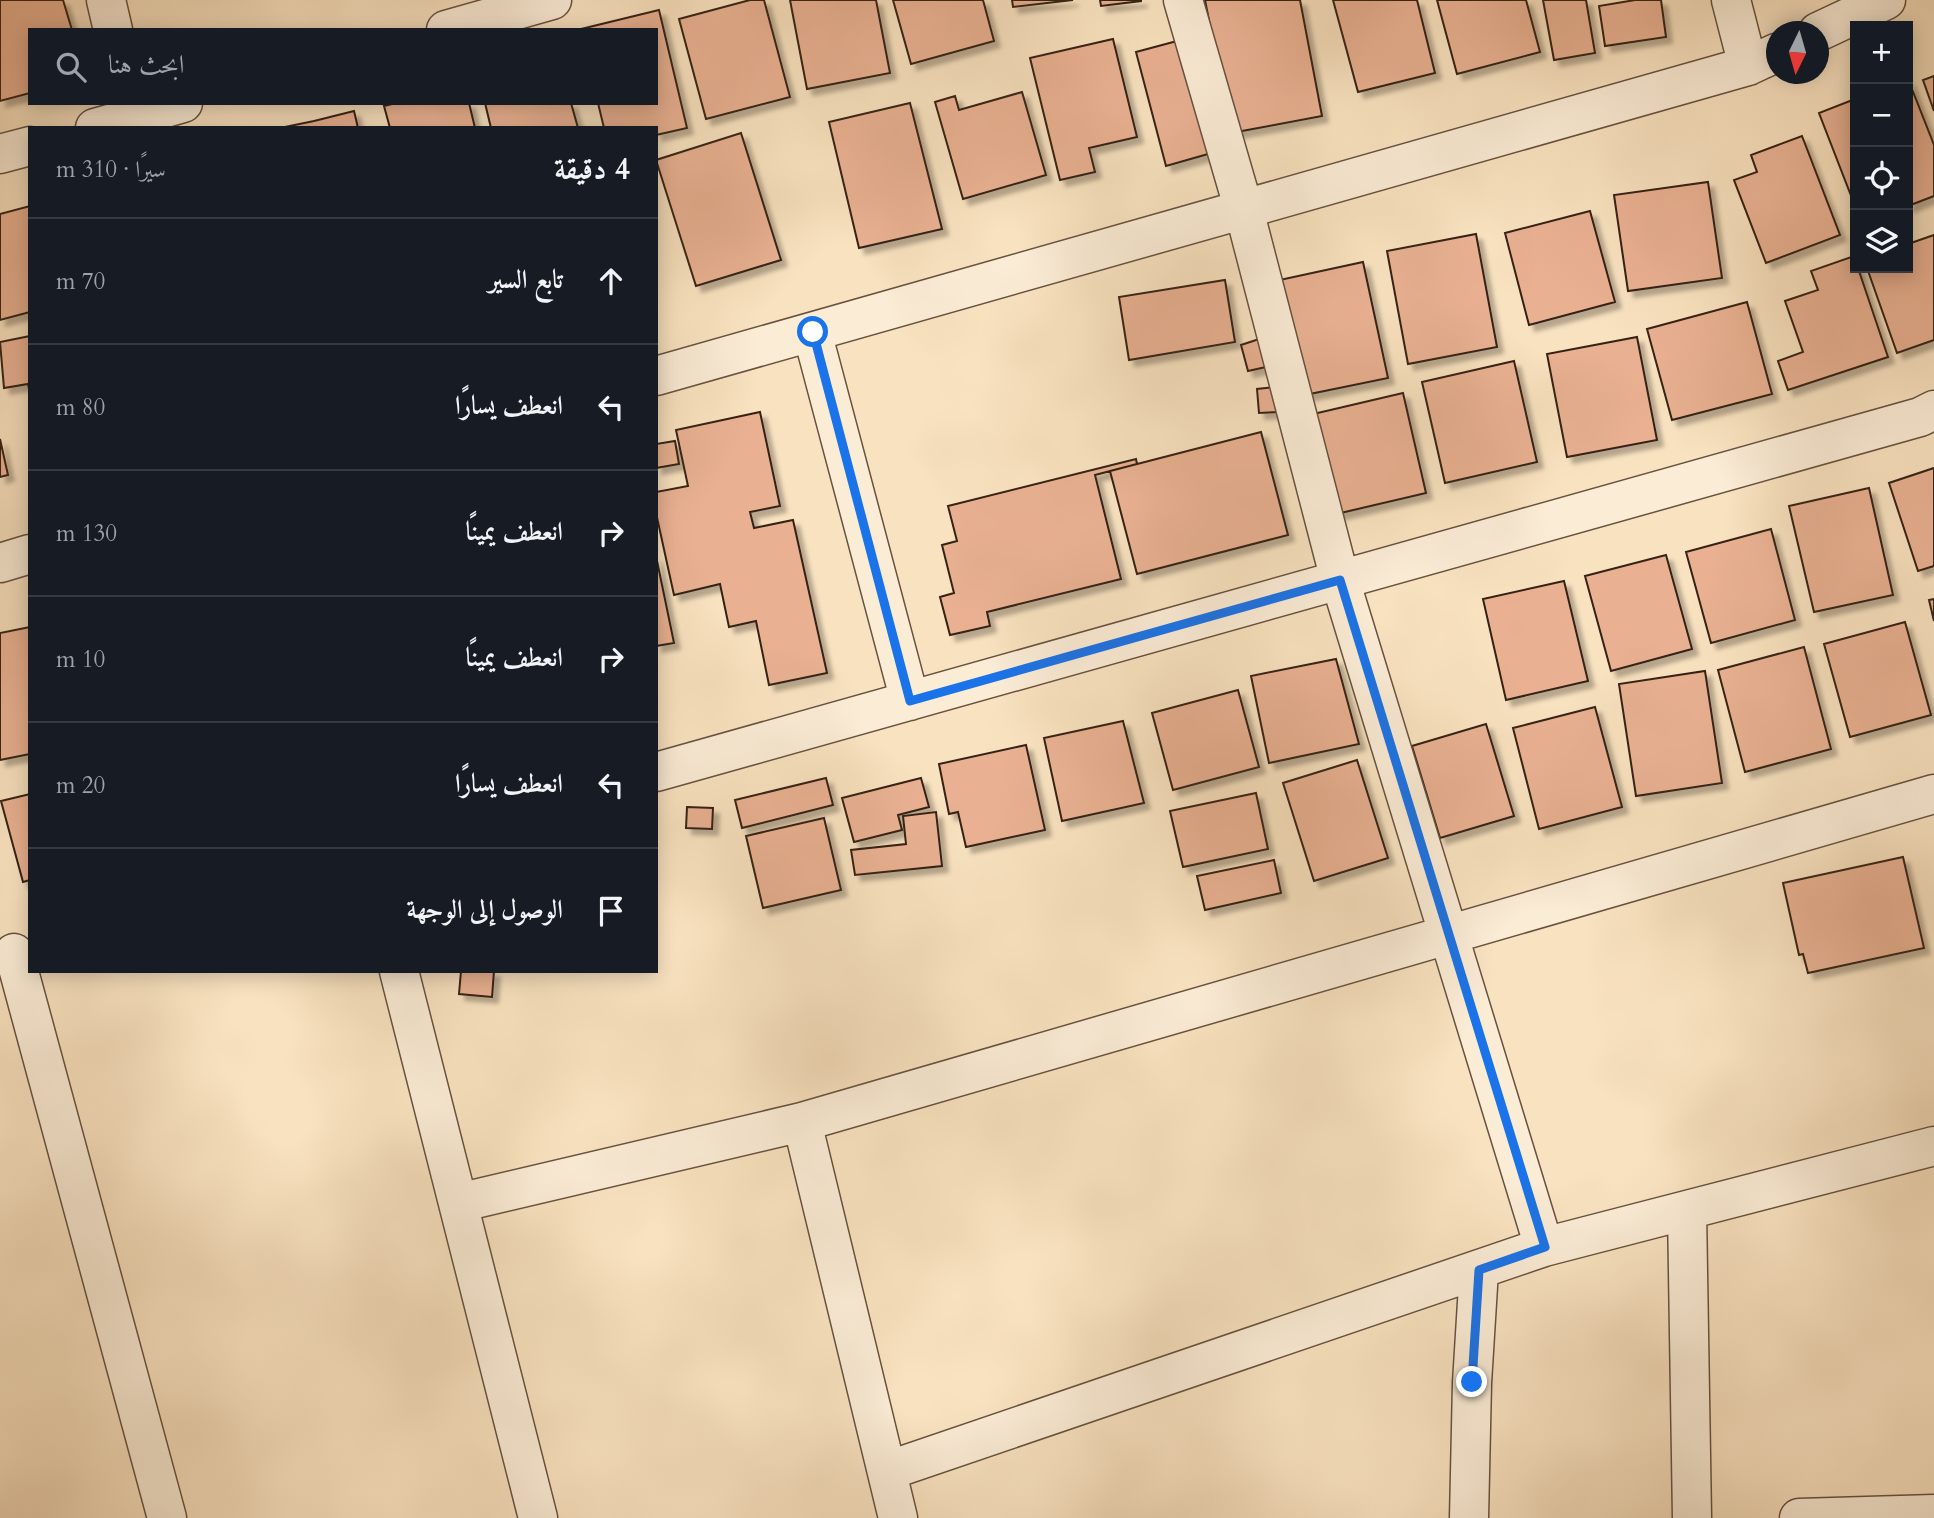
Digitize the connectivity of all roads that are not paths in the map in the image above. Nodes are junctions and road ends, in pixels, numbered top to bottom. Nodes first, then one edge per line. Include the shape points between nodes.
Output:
1 (106, 0) edge
2 (552, 0) edge
3 (1183, 0) edge
4 (1731, 0) edge
5 (1886, 0) edge
6 (461, 17) edge
7 (1829, 27) edge
8 (113, 28) edge
9 (1762, 60) edge
10 (169, 105) edge
11 (134, 110) edge
12 (99, 126) edge
13 (28, 147) edge
14 (0, 155) edge
15 (1244, 210) junction
16 (813, 332) junction
17 (658, 375) edge
18 (1934, 410) edge
19 (28, 555) edge
20 (0, 563) edge
21 (1340, 580) junction
22 (910, 701) junction
23 (658, 771) edge
24 (1934, 794) edge
25 (1451, 935) junction
26 (15, 952) edge
27 (400, 973) edge
28 (802, 1122) junction
29 (1934, 1146) edge
30 (458, 1203) junction
31 (1687, 1210) junction
32 (1545, 1247) junction
33 (1479, 1270) junction
34 (887, 1471) junction
35 (1934, 1514) edge
36 (167, 1518) edge
37 (538, 1518) edge
38 (898, 1518) edge
39 (1469, 1518) edge
40 (1692, 1518) edge
41 (1799, 1518) edge

1 - 8 street
2 - 6 street
3 - 15 street
4 - 9 street
5 - 7 street
9 - 15 street
10 - 11 street
11 - 12 street
13 - 14 street
15 - 16 street
15 - 21 street
16 - 17 street
16 - 22 street
18 - 21 street
19 - 20 street
21 - 22 street
21 - 25 street
22 - 23 street
24 - 25 street
25 - 28 street
25 - 32 street
26 - 36 street
27 - 30 street
28 - 30 street
28 - 34 street
29 - 31 street
30 - 37 street
31 - 32 street
31 - 40 street
32 - 33 street
33 - 34 street
33 - 39 street
34 - 38 street
35 - 41 street

